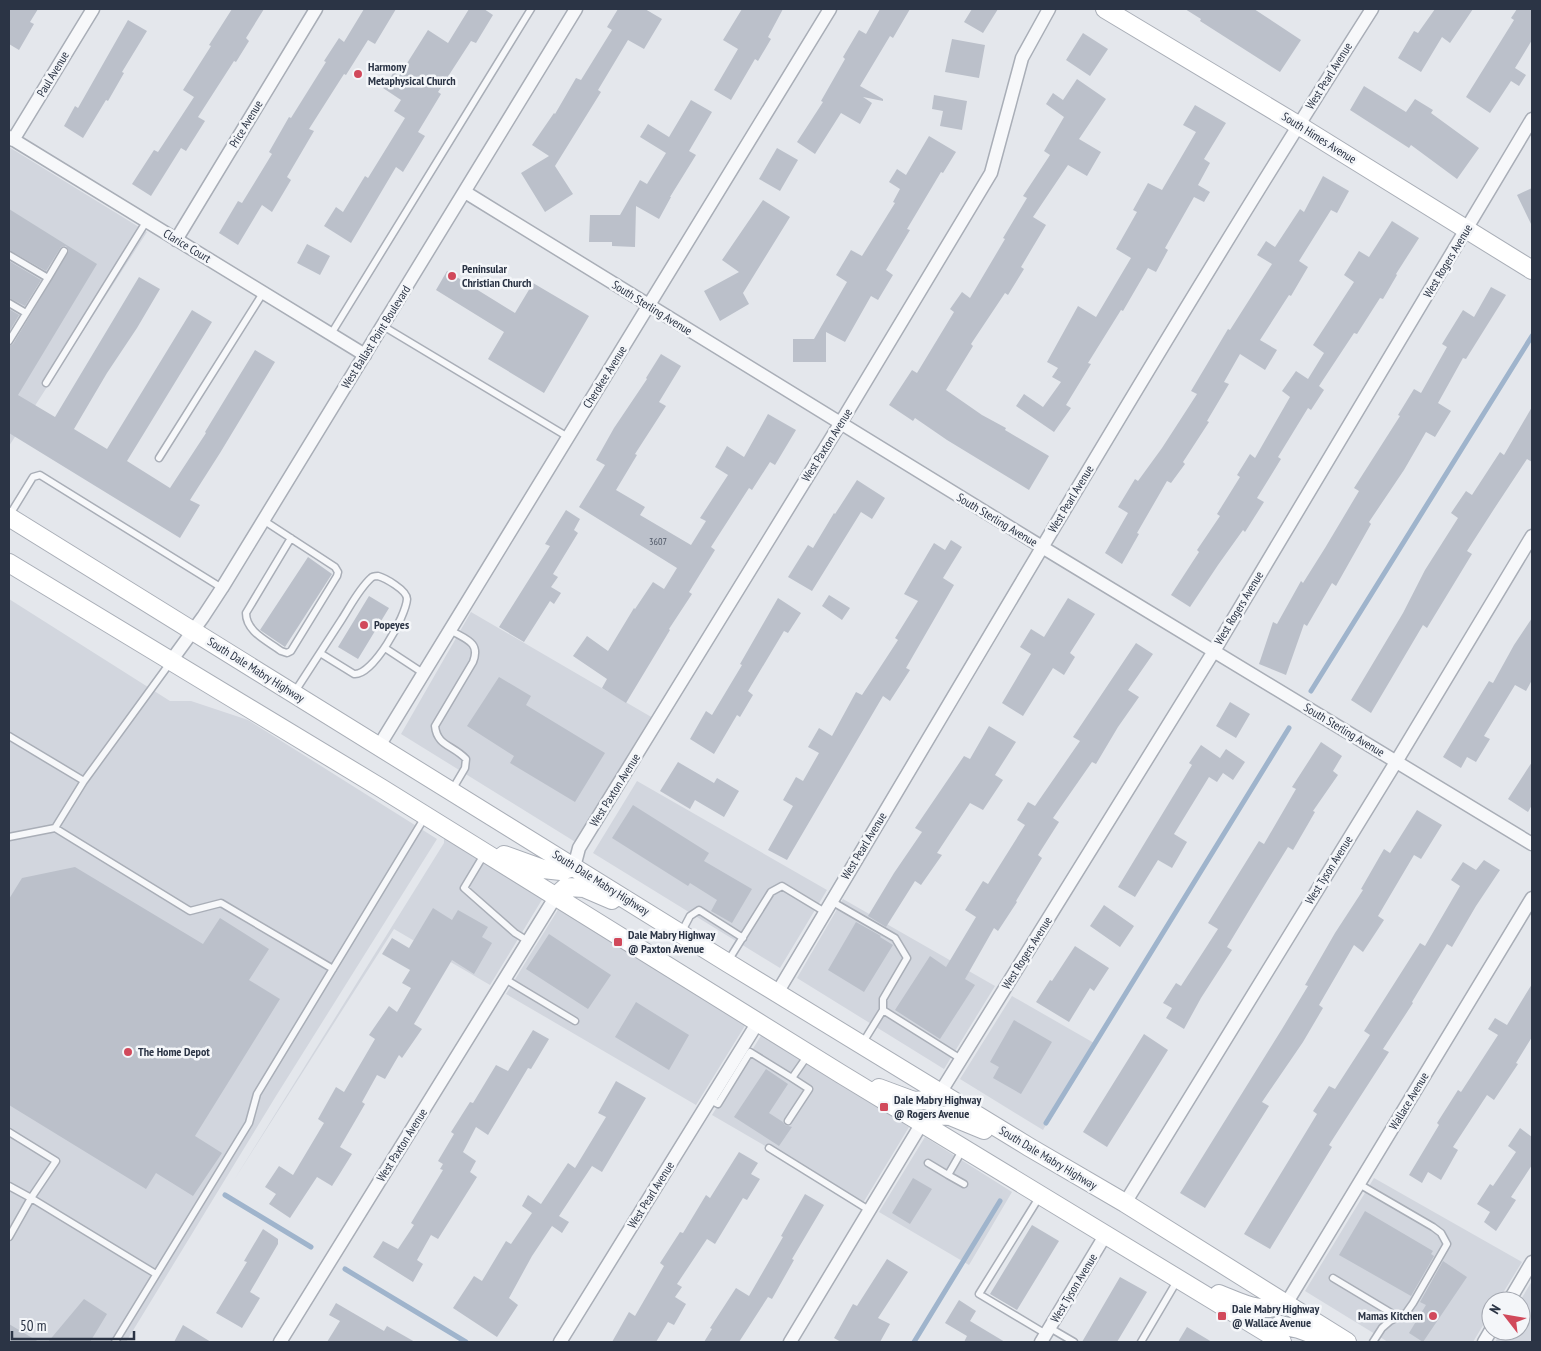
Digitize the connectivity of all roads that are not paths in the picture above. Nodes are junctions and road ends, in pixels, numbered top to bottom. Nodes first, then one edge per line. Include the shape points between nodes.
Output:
1 (93, 9) edge
2 (316, 9) edge
3 (531, 9) edge
4 (576, 9) edge
5 (830, 9) edge
6 (1049, 9) edge
7 (1105, 9) edge
8 (1372, 9) edge
9 (1532, 119) edge
10 (1298, 125) junction
11 (11, 138) edge
12 (465, 192) junction
13 (146, 222) junction
14 (1466, 230) junction
15 (176, 240) junction
16 (64, 251) dead end
17 (9, 255) edge
18 (1532, 270) edge
19 (48, 278) junction
20 (262, 292) junction
21 (9, 303) edge
22 (649, 307) junction
23 (26, 314) junction
24 (383, 326) junction
25 (331, 334) junction
26 (9, 341) edge
27 (365, 355) junction
28 (46, 383) dead end
29 (840, 424) junction
30 (568, 436) junction
31 (159, 458) dead end
32 (9, 517) edge
33 (263, 520) junction
34 (1532, 536) edge
35 (291, 538) junction
36 (1042, 547) junction
37 (9, 563) edge
38 (222, 588) junction
39 (450, 630) junction
40 (193, 631) junction
41 (385, 648) junction
42 (1214, 651) junction
43 (320, 653) junction
44 (171, 661) junction
45 (423, 673) junction
46 (294, 693) junction
47 (9, 736) edge
48 (379, 746) junction
49 (1396, 762) junction
50 (84, 780) junction
51 (452, 791) junction
52 (426, 816) junction
53 (55, 828) junction
54 (9, 837) edge
55 (1532, 844) edge
56 (479, 849) junction
57 (574, 866) junction
58 (556, 896) junction
59 (1532, 898) edge
60 (828, 906) junction
61 (657, 918) junction
62 (680, 933) junction
63 (742, 938) junction
64 (528, 941) junction
65 (728, 962) junction
66 (333, 969) junction
67 (505, 979) junction
68 (777, 993) junction
69 (883, 1010) junction
70 (576, 1021) dead end
71 (758, 1022) junction
72 (862, 1045) junction
73 (808, 1054) junction
74 (961, 1059) junction
75 (841, 1074) junction
76 (792, 1078) junction
77 (940, 1093) junction
78 (710, 1100) junction
79 (788, 1121) dead end
80 (922, 1123) junction
81 (9, 1132) edge
82 (1029, 1147) junction
83 (769, 1148) dead end
84 (964, 1148) junction
85 (928, 1163) dead end
86 (948, 1175) junction
87 (964, 1184) dead end
88 (1359, 1184) junction
89 (9, 1186) edge
90 (1041, 1195) junction
91 (31, 1198) junction
92 (1125, 1204) junction
93 (869, 1210) junction
94 (1106, 1234) junction
95 (9, 1237) edge
96 (1532, 1262) edge
97 (156, 1274) junction
98 (1333, 1278) dead end
99 (1179, 1279) junction
100 (1515, 1291) edge
101 (1286, 1304) junction
102 (1398, 1318) junction
103 (1045, 1335) edge
104 (1270, 1339) edge
105 (115, 1342) edge
106 (280, 1342) edge
107 (560, 1342) edge
108 (790, 1342) edge
109 (1074, 1342) edge
110 (1140, 1342) edge
111 (1334, 1342) edge
112 (1347, 1342) edge
113 (1373, 1342) edge

1 - 11 street, Paul Avenue
2 - 15 street, Price Avenue
3 - 25 lane
4 - 12 street, West Ballast Point Boulevard
5 - 22 street, Cherokee Avenue
6 - 29 street, West Paxton Avenue via 1022,58 991,173
7 - 10 main road, South Himes Avenue
8 - 10 street, West Pearl Avenue
9 - 14 street, West Rogers Avenue
10 - 14 main road, South Himes Avenue
10 - 36 street, West Pearl Avenue
11 - 13 street, Clarice Court
12 - 22 street, South Sterling Avenue
12 - 24 street, West Ballast Point Boulevard
13 - 15 street, Clarice Court
13 - 28 lane
14 - 18 main road, South Himes Avenue
14 - 42 street, West Rogers Avenue
15 - 20 street, Clarice Court
16 - 19 lane
17 - 19 lane
19 - 23 lane
20 - 25 street, Clarice Court
20 - 31 lane
21 - 23 lane
22 - 29 street, South Sterling Avenue
22 - 30 street, Cherokee Avenue
23 - 26 lane
24 - 27 street, West Ballast Point Boulevard
24 - 30 lane
25 - 27 street, Clarice Court
27 - 33 street, West Ballast Point Boulevard
29 - 36 street, South Sterling Avenue
29 - 57 street, West Paxton Avenue via 579,848
30 - 39 street, Cherokee Avenue
32 - 38 lane via 33,477 40,475
32 - 40 main road, South Dale Mabry Highway
33 - 35 lane
33 - 38 street, West Ballast Point Boulevard
34 - 49 street, West Tyson Avenue
35 - 35 lane via 246,613 250,628 287,653 338,572
36 - 42 street, South Sterling Avenue
36 - 60 street, West Pearl Avenue
37 - 44 main road
38 - 40 street, West Ballast Point Boulevard
39 - 45 street, Cherokee Avenue
39 - 51 lane via 475,646 476,653 434,726 440,740 466,759 465,768
40 - 44 street, West Ballast Point Boulevard
40 - 46 main road, South Dale Mabry Highway
41 - 43 lane via 359,674
41 - 43 lane via 407,599 398,586 375,576 358,594
41 - 45 lane
42 - 49 street, South Sterling Avenue
42 - 74 street, West Rogers Avenue
43 - 46 lane
44 - 50 lane
44 - 52 main road
45 - 48 street, Cherokee Avenue
46 - 48 main road, South Dale Mabry Highway
47 - 50 lane
48 - 51 main road, South Dale Mabry Highway
49 - 55 street, South Sterling Avenue
49 - 92 street, West Tyson Avenue
50 - 53 lane
51 - 57 main road, South Dale Mabry Highway
52 - 56 main road
52 - 66 lane
53 - 54 lane
53 - 66 lane via 190,911 221,903
56 - 57 main road via 543,869 561,871
56 - 58 main road
56 - 64 lane via 464,888
57 - 61 main road, South Dale Mabry Highway
58 - 61 main road via 566,887 584,888
58 - 64 street, West Paxton Avenue
58 - 71 main road
59 - 88 street, Wallace Avenue
60 - 63 lane via 782,886 771,892
60 - 68 street, West Pearl Avenue
60 - 69 lane via 895,938 907,958 883,1000
61 - 62 main road, South Dale Mabry Highway
62 - 63 lane via 690,916 699,910
62 - 65 main road, South Dale Mabry Highway
63 - 65 lane
64 - 67 street, West Paxton Avenue
65 - 68 main road, South Dale Mabry Highway
66 - 97 lane via 257,1094 249,1123
67 - 70 lane
67 - 106 street, West Paxton Avenue
68 - 72 main road, South Dale Mabry Highway
69 - 72 lane
69 - 74 lane
71 - 73 main road
71 - 78 street, West Pearl Avenue
72 - 77 main road, South Dale Mabry Highway
73 - 75 main road
73 - 76 lane
74 - 77 street, West Rogers Avenue
75 - 77 main road via 914,1101
75 - 80 main road
76 - 78 lane via 750,1052 718,1104
76 - 79 lane via 809,1088
77 - 82 main road, South Dale Mabry Highway
78 - 107 street, West Pearl Avenue
80 - 82 main road via 934,1115 950,1116
80 - 84 main road
80 - 93 street
81 - 91 lane via 56,1161
82 - 92 main road, South Dale Mabry Highway
83 - 93 lane
84 - 86 lane
84 - 90 main road
85 - 86 lane
86 - 87 lane
88 - 101 street, Wallace Avenue
88 - 102 lane via 1441,1232 1447,1244 1413,1303
89 - 91 lane
90 - 94 main road
90 - 103 lane via 979,1294
91 - 95 lane
91 - 97 lane
92 - 101 main road, South Dale Mabry Highway
93 - 108 street
94 - 99 main road
94 - 103 street, West Tyson Avenue
96 - 100 street
97 - 105 lane
98 - 102 lane
99 - 101 main road via 1255,1308 1273,1309
99 - 104 main road
99 - 110 lane
101 - 112 main road, South Dale Mabry Highway
102 - 113 lane via 1382,1328
103 - 109 lane
104 - 111 main road via 1280,1325

